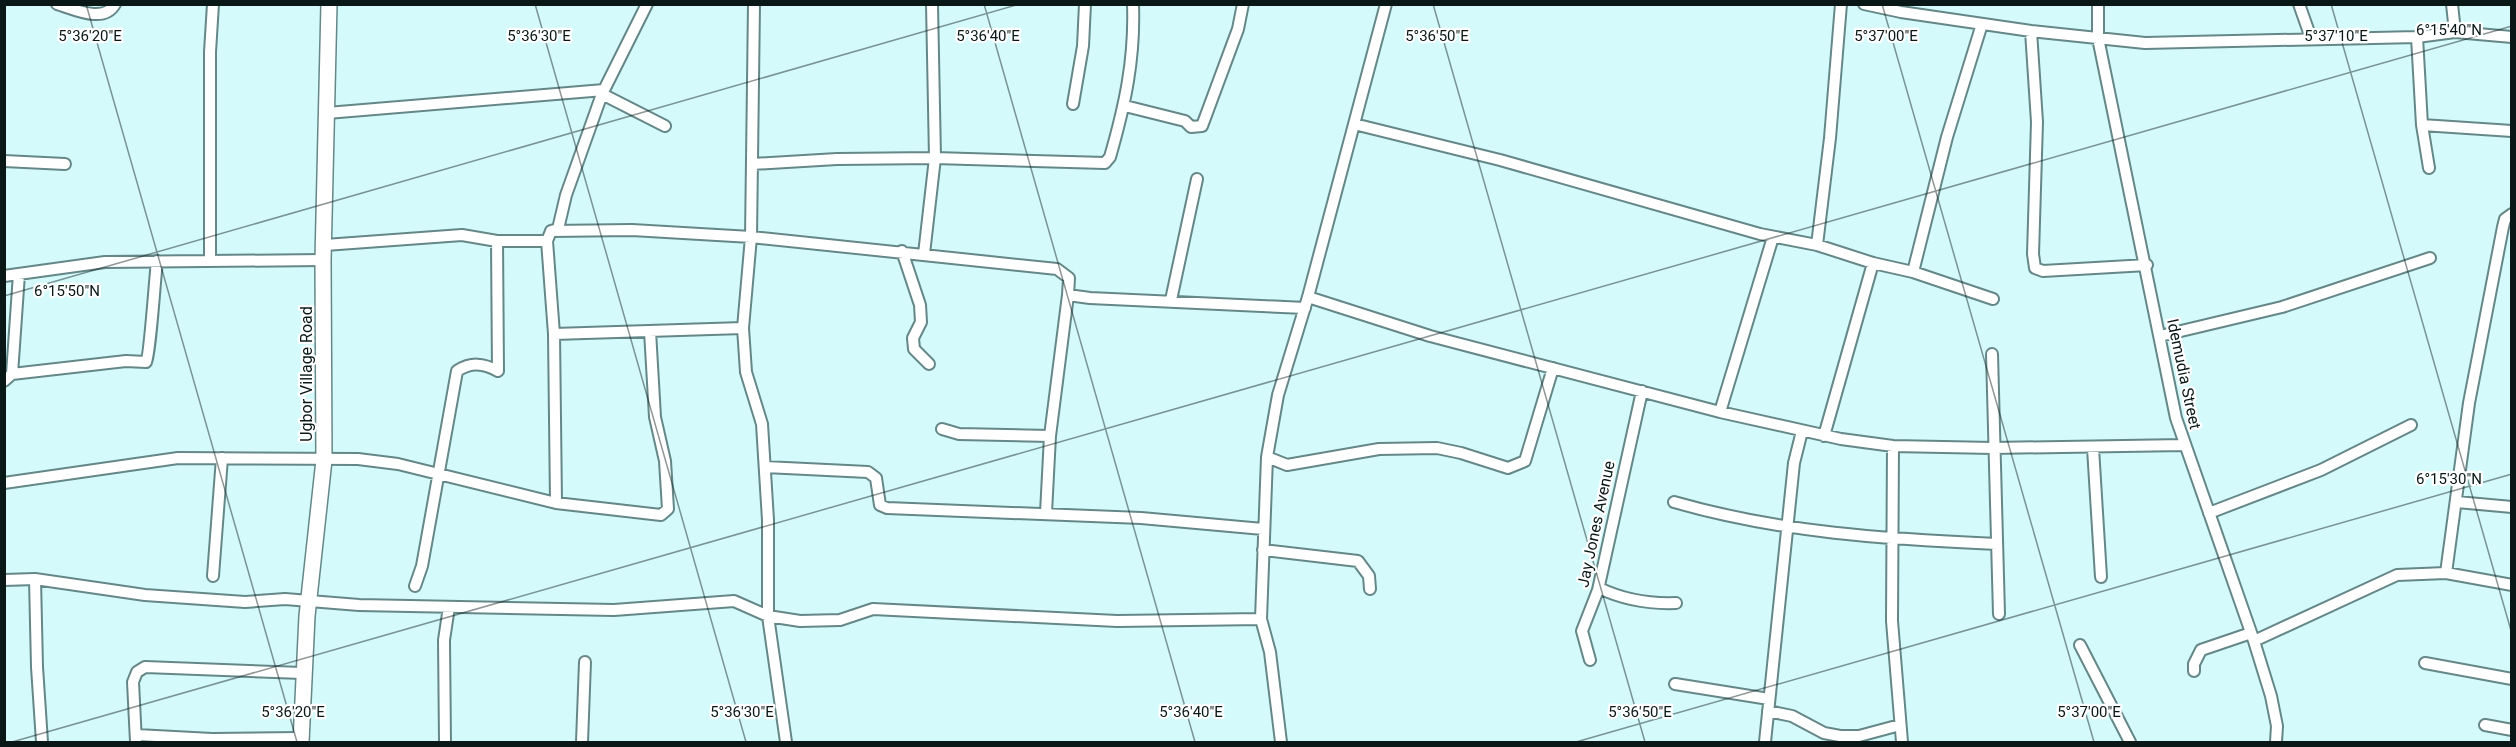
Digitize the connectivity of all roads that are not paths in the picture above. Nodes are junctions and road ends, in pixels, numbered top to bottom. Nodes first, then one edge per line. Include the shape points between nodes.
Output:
1 (57, 4) edge
2 (115, 4) edge
3 (213, 4) edge
4 (329, 4) edge
5 (647, 4) edge
6 (754, 4) edge
7 (932, 4) edge
8 (1085, 4) edge
9 (1133, 4) edge
10 (1243, 4) edge
11 (1386, 4) edge
12 (1841, 4) edge
13 (1864, 4) edge
14 (2098, 4) edge
15 (2299, 4) edge
16 (2452, 4) edge
17 (1982, 24) junction
18 (2031, 31) junction
19 (2455, 32) junction
20 (2417, 37) junction
21 (2098, 38) junction
22 (2311, 38) junction
23 (2511, 38) edge
24 (603, 92) junction
25 (1073, 104) dead end
26 (1125, 105) junction
27 (327, 113) junction
28 (1354, 124) junction
29 (2422, 125) junction
30 (664, 126) dead end
31 (2511, 131) edge
32 (935, 158) junction
33 (4, 161) edge
34 (65, 164) dead end
35 (752, 164) junction
36 (2429, 168) dead end
37 (1197, 179) dead end
38 (2511, 214) edge
39 (549, 236) junction
40 (750, 237) junction
41 (1773, 237) junction
42 (497, 241) junction
43 (1817, 244) junction
44 (902, 251) junction
45 (324, 253) junction
46 (924, 254) junction
47 (2430, 258) dead end
48 (210, 260) junction
49 (157, 261) junction
50 (1873, 263) junction
51 (2146, 265) junction
52 (1913, 272) junction
53 (19, 274) junction
54 (4, 276) edge
55 (1068, 295) junction
56 (1308, 297) junction
57 (1993, 298) dead end
58 (1171, 300) junction
59 (1305, 308) junction
60 (743, 328) junction
61 (650, 331) junction
62 (554, 334) junction
63 (2160, 336) junction
64 (1992, 354) dead end
65 (929, 364) dead end
66 (1553, 368) junction
67 (8, 377) edge
68 (1641, 392) junction
69 (1720, 412) junction
70 (2411, 424) dead end
71 (942, 429) dead end
72 (1802, 431) junction
73 (1050, 436) junction
74 (1824, 436) junction
75 (2184, 445) junction
76 (1893, 446) junction
77 (1993, 448) junction
78 (2093, 448) junction
79 (1267, 457) junction
80 (222, 458) junction
81 (324, 460) junction
82 (765, 467) junction
83 (439, 475) junction
84 (4, 483) edge
85 (1674, 502) dead end
86 (2457, 502) junction
87 (556, 503) junction
88 (2511, 507) edge
89 (1046, 513) junction
90 (2209, 513) junction
91 (1263, 529) junction
92 (1788, 529) junction
93 (1893, 539) junction
94 (1997, 544) junction
95 (1263, 550) junction
96 (2446, 573) junction
97 (213, 576) dead end
98 (2101, 577) dead end
99 (35, 579) junction
100 (4, 580) edge
101 (2511, 585) edge
102 (415, 586) dead end
103 (1599, 588) junction
104 (1370, 590) dead end
105 (309, 603) junction
106 (1676, 603) dead end
107 (449, 607) junction
108 (2000, 614) dead end
109 (768, 616) junction
110 (1262, 619) junction
111 (2253, 637) junction
112 (2080, 645) dead end
113 (1590, 660) dead end
114 (585, 662) dead end
115 (2425, 663) dead end
116 (2194, 671) dead end
117 (302, 673) junction
118 (2511, 679) edge
119 (1675, 684) dead end
120 (1769, 699) junction
121 (1768, 711) junction
122 (1900, 725) junction
123 (2486, 725) dead end
124 (2511, 730) edge
125 (137, 739) edge
126 (301, 740) edge
127 (42, 742) edge
128 (446, 742) edge
129 (582, 742) edge
130 (786, 742) edge
131 (1281, 742) edge
132 (1765, 742) edge
133 (1902, 742) edge
134 (2130, 742) edge
135 (2276, 742) edge

1 - 2 street via 103,15
3 - 48 street
4 - 27 street, Ugbor Village Road
5 - 24 street
6 - 35 street
7 - 32 street
8 - 25 street via 1083,46
9 - 26 street via 1134,42
10 - 26 street via 1238,30 1202,126 1191,127
11 - 28 street
12 - 43 street
13 - 17 street
14 - 21 street, Idemudia Street
15 - 22 street
16 - 19 street
17 - 18 street
17 - 52 street via 1947,137
18 - 21 street
18 - 51 street via 2037,122 2033,254 2036,268
19 - 20 street
19 - 23 street
20 - 22 street
20 - 29 street
21 - 22 street via 2145,44
21 - 51 street, Idemudia Street
24 - 27 street
24 - 30 street
24 - 39 street via 566,195 558,229
26 - 32 street via 1105,163
27 - 45 street, Ugbor Village Road
28 - 41 street via 1500,160
28 - 56 street
29 - 31 street
29 - 36 street
32 - 35 street
32 - 46 street
33 - 34 street
35 - 40 street
37 - 58 street
38 - 86 street via 2505,219 2492,280 2469,404
39 - 40 street via 632,230
39 - 42 street
39 - 62 street
40 - 44 street
40 - 60 street
41 - 43 street
41 - 69 street
42 - 45 street via 462,235
42 - 83 street via 498,371 483,364 469,364 457,371
43 - 50 street
44 - 46 street
44 - 65 street via 920,306 921,322 913,338 914,350
45 - 48 street
45 - 81 street, Ugbor Village Road
46 - 55 street via 1057,269 1069,278
47 - 63 street via 2282,307
48 - 49 street
49 - 53 street via 105,262
49 - 67 street via 150,357 146,363 126,361
50 - 52 street
50 - 74 street
51 - 63 street, Idemudia Street
52 - 57 street
53 - 54 street
53 - 67 street
55 - 58 street
55 - 73 street
56 - 59 street
56 - 66 street via 1430,336
58 - 59 street
59 - 79 street via 1278,395
60 - 61 street
60 - 82 street via 746,372 762,424
61 - 62 street
61 - 87 street via 655,417 665,461 668,509 661,515
62 - 87 street
63 - 75 street, Idemudia Street
64 - 77 street
66 - 68 street
66 - 79 street via 1531,446 1525,461 1514,468 1437,448 1378,449 1287,465
68 - 69 street
68 - 103 street, Jay Jones Avenue
69 - 72 street
70 - 90 street via 2321,470
71 - 73 street via 959,434
72 - 74 street
72 - 92 street via 1794,463
73 - 89 street
74 - 76 street
75 - 78 street
75 - 90 street, Idemudia Street
76 - 77 street
76 - 93 street
77 - 78 street
77 - 94 street
78 - 98 street
79 - 91 street
80 - 81 street
80 - 84 street via 177,458
80 - 97 street
81 - 83 street via 398,464
81 - 105 street, Ugbor Village Road
82 - 89 street via 868,472 876,478 880,505 887,508
82 - 109 street
83 - 87 street
83 - 102 street
85 - 92 street
86 - 88 street
86 - 96 street
89 - 91 street
90 - 111 street, Idemudia Street
91 - 95 street
92 - 93 street
92 - 120 street
93 - 94 street
93 - 122 street via 1892,621
94 - 108 street
95 - 104 street via 1358,561 1369,576
95 - 110 street
96 - 101 street
96 - 111 street via 2397,575
99 - 100 street
99 - 105 street via 145,595
99 - 127 street
103 - 106 street via 1636,601
103 - 113 street, Jay Jones Avenue via 1582,631
105 - 107 street
105 - 117 street, Ugbor Village Road
107 - 109 street via 614,610 734,601
107 - 128 street via 444,640
109 - 110 street via 800,621 840,620 873,609 1117,621
109 - 130 street
110 - 131 street
111 - 116 street via 2201,650
111 - 135 street, Idemudia Street via 2271,696
112 - 134 street
114 - 129 street
115 - 118 street
117 - 125 street via 145,667 137,672 133,682
117 - 126 street, Ugbor Village Road
119 - 120 street
120 - 121 street
121 - 122 street via 1792,716 1824,733 1840,736 1859,736
121 - 132 street
122 - 133 street
123 - 124 street
125 - 126 street

